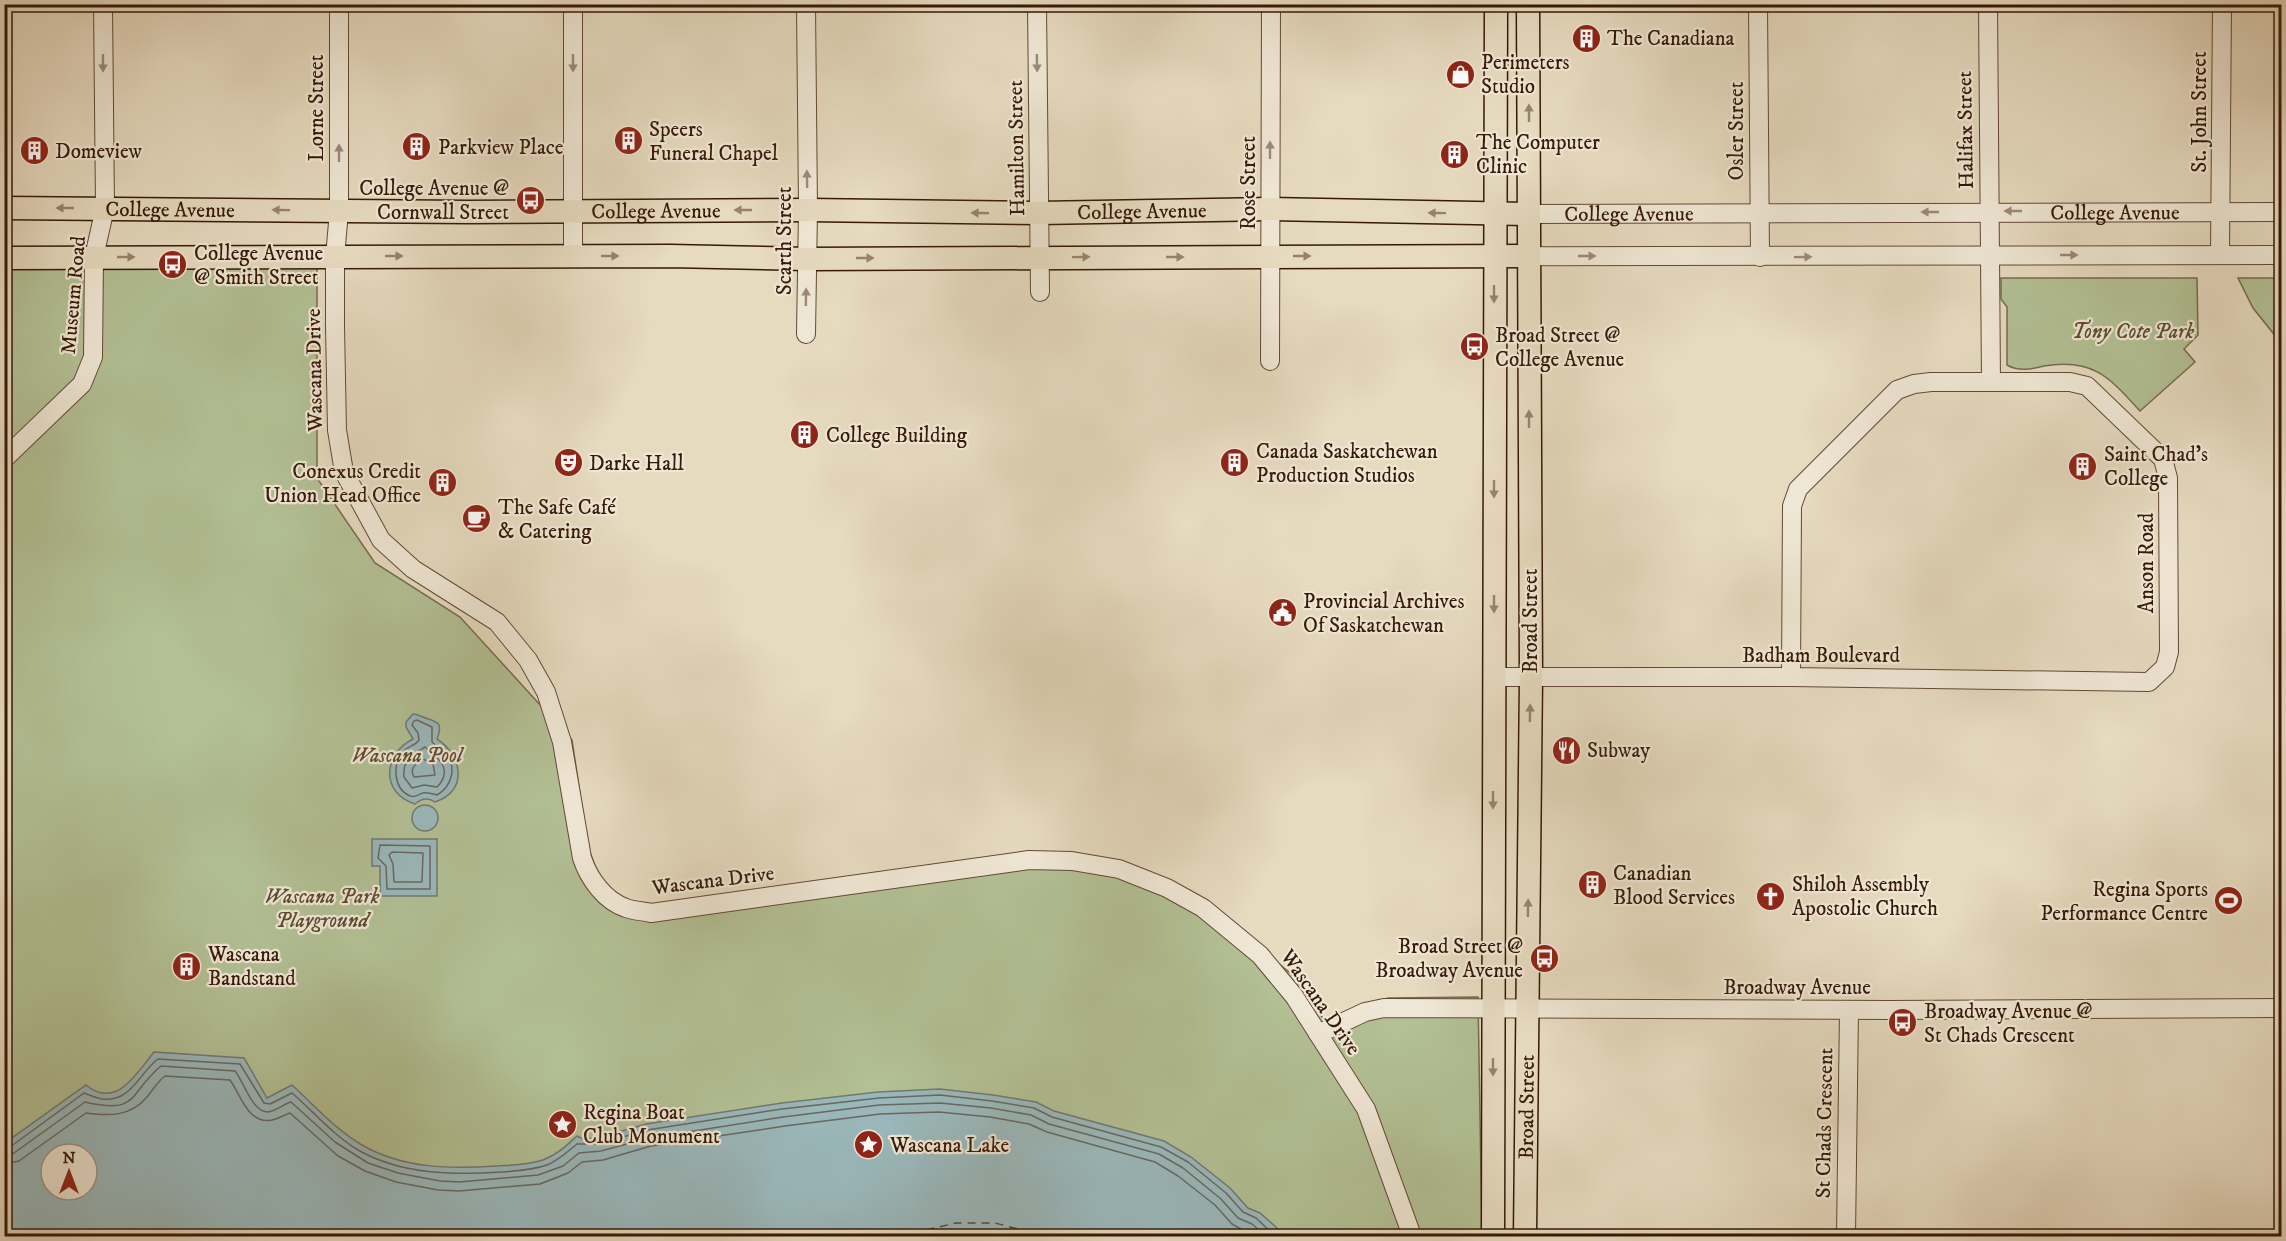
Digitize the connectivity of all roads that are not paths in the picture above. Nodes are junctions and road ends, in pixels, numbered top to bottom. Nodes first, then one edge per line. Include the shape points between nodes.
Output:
1 (103, 4) edge
2 (339, 4) edge
3 (573, 4) edge
4 (806, 4) edge
5 (1037, 4) edge
6 (1271, 4) edge
7 (1496, 4) edge
8 (1528, 4) edge
9 (1758, 4) edge
10 (1988, 4) edge
11 (2222, 4) edge
12 (4, 208) edge
13 (105, 208) junction
14 (1270, 209) junction
15 (808, 210) junction
16 (339, 211) junction
17 (573, 211) junction
18 (1989, 211) junction
19 (2220, 212) junction
20 (2282, 212) edge
21 (1039, 213) junction
22 (1759, 213) junction
23 (1495, 214) junction
24 (1528, 214) junction
25 (1990, 255) junction
26 (2220, 255) junction
27 (2282, 255) edge
28 (573, 256) junction
29 (1270, 256) junction
30 (1494, 256) junction
31 (1528, 256) junction
32 (94, 257) junction
33 (335, 257) junction
34 (1760, 257) junction
35 (4, 258) edge
36 (1039, 258) junction
37 (807, 259) junction
38 (1040, 292) dead end
39 (806, 334) dead end
40 (1270, 361) dead end
41 (1991, 381) junction
42 (4, 459) edge
43 (1493, 677) junction
44 (1531, 677) junction
45 (1791, 677) junction
46 (2149, 682) joint
47 (1527, 1008) junction
48 (2282, 1008) edge
49 (1493, 1009) junction
50 (1849, 1010) junction
51 (1318, 1034) junction
52 (1412, 1236) edge
53 (1493, 1236) edge
54 (1525, 1236) edge
55 (1846, 1236) edge

1 -> 13 street, Museum Road
16 -> 2 street, Lorne Street
3 -> 17 street
15 -> 4 street, Scarth Street
5 -> 21 street, Hamilton Street
14 -> 6 street, Rose Street
7 - 23 main road, Broad Street
24 -> 8 main road, Broad Street
9 - 22 street, Osler Street
10 - 18 street, Halifax Street
11 - 19 street, St. John Street
13 -> 12 main road, College Avenue
16 -> 13 main road, College Avenue
13 - 32 street, Museum Road
14 - 21 main road, College Avenue
23 -> 14 main road, College Avenue
14 - 29 street, Rose Street
15 -> 17 main road, College Avenue
21 -> 15 main road, College Avenue
15 - 37 street, Scarth Street
16 - 17 main road, College Avenue
16 - 33 street, Wascana Drive
17 - 28 street
19 -> 18 street, College Avenue
18 -> 22 street, College Avenue
18 - 25 street, Halifax Street
19 - 20 street, College Avenue
19 - 26 street, St. John Street
21 - 36 street, Hamilton Street
22 - 24 street, College Avenue
22 - 34 street, Osler Street
23 - 24 main road, College Avenue
23 - 30 main road, Broad Street
24 - 31 main road, Broad Street
25 -> 26 street, College Avenue
34 -> 25 street, College Avenue
25 - 41 street
26 - 27 street, College Avenue
33 -> 28 main road, College Avenue
28 -> 37 main road, College Avenue
29 -> 30 main road, College Avenue
36 -> 29 main road, College Avenue
29 - 40 street, Rose Street
30 - 31 main road, College Avenue
30 -> 43 main road, Broad Street
31 -> 34 street, College Avenue
44 -> 31 main road, Broad Street
32 -> 33 main road, College Avenue
32 - 35 main road, College Avenue
32 - 42 street, Museum Road via 93,357 82,384
33 - 51 street, Wascana Drive via 337,430 344,472 381,540 412,569 497,622 528,660 546,692 562,742 582,858 606,896 625,908 651,912 1029,860 1072,861 1119,869 1203,908 1265,961
37 -> 36 main road, College Avenue
36 - 38 street, Hamilton Street
39 -> 37 street, Scarth Street
41 - 45 street, Anson Road via 1931,382 1897,390 1798,489 1792,506
41 - 46 street, Anson Road via 2070,382 2087,386 2163,459 2168,478 2169,652 2164,667
43 - 44 street, Badham Boulevard
43 -> 49 main road, Broad Street
44 - 45 street, Badham Boulevard
47 -> 44 main road, Broad Street
45 - 46 street, Badham Boulevard
47 - 49 street, Broadway Avenue
47 - 50 street, Broadway Avenue
47 - 54 main road, Broad Street
48 - 50 street, Broadway Avenue
49 - 51 street, Broadway Avenue via 1384,1008 1365,1012
49 -> 53 main road, Broad Street
50 - 55 street, St Chads Crescent
51 - 52 street, Wascana Drive via 1366,1109

